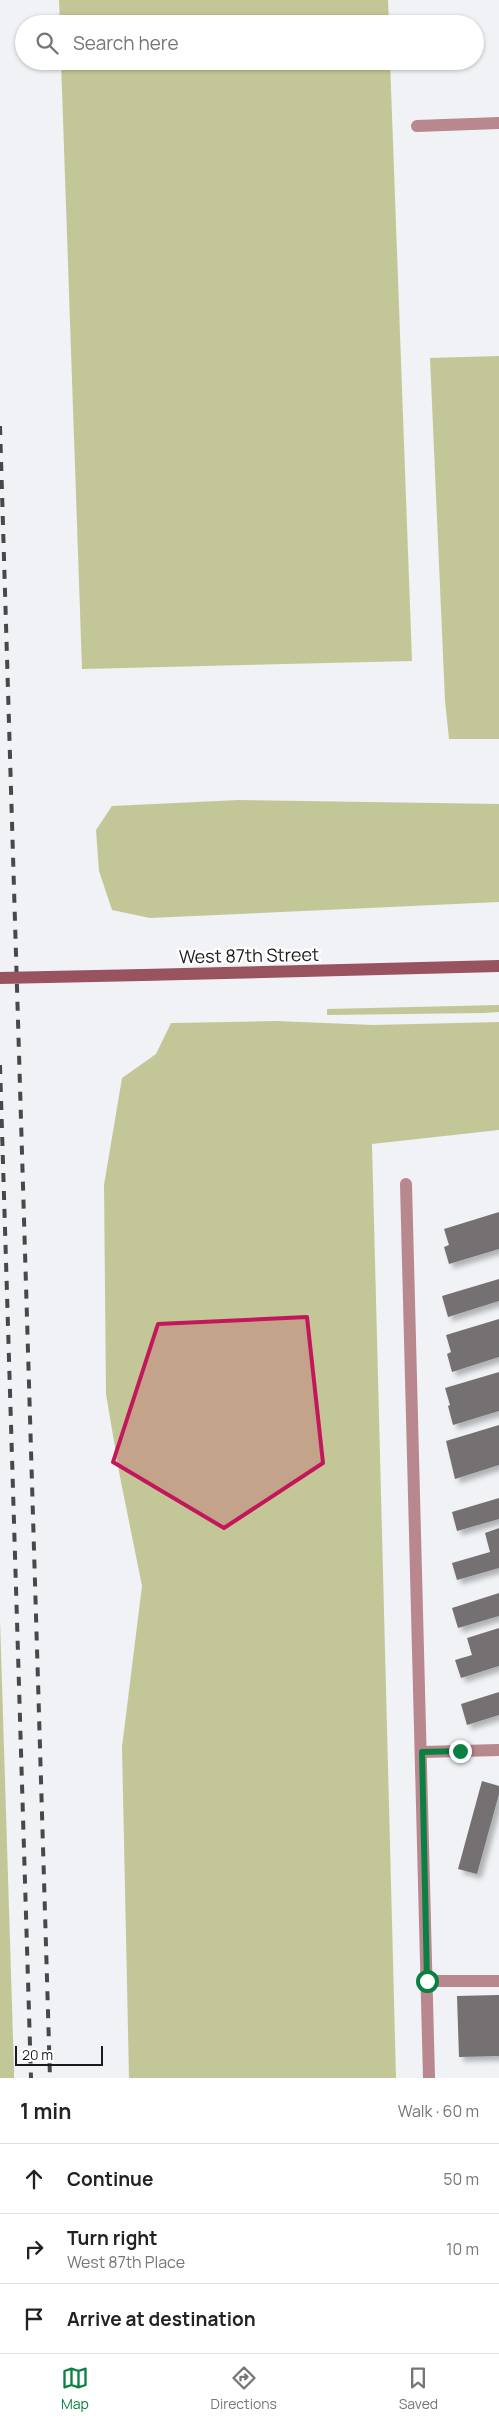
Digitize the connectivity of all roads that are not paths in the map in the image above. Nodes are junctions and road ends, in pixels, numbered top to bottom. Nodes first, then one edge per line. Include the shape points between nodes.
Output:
1 (499, 124) edge
2 (417, 126) dead end
3 (499, 966) edge
4 (0, 978) edge
5 (406, 1184) dead end
6 (499, 1750) edge
7 (422, 1752) junction
8 (499, 1980) edge
9 (427, 1981) junction
10 (429, 2078) edge

1 - 2 street
3 - 4 main road, West 87th Street, bridge
5 - 7 street
6 - 7 street
7 - 9 street
8 - 9 street
9 - 10 street

